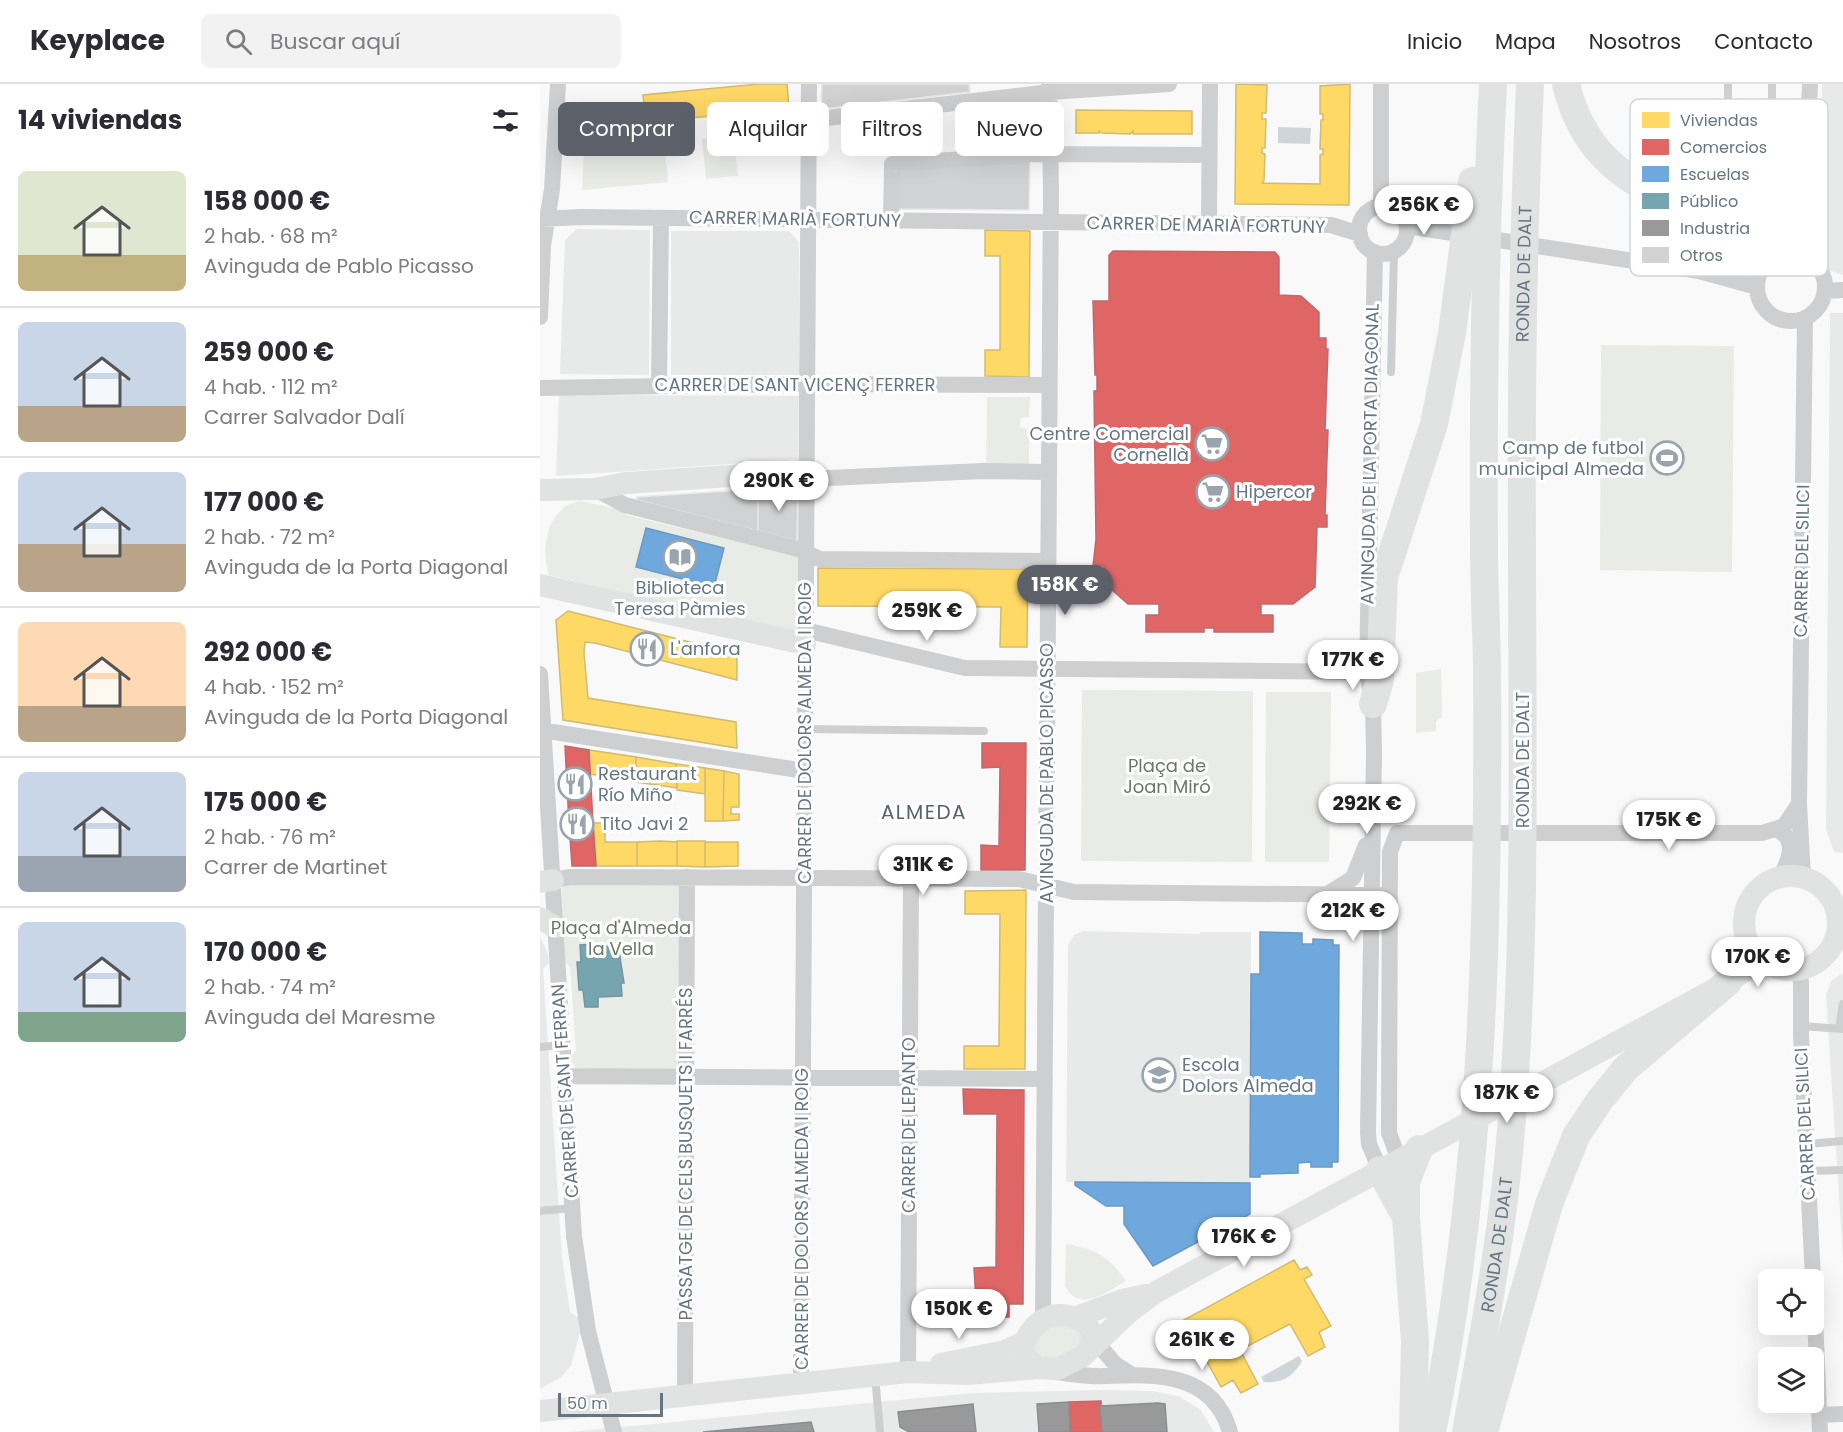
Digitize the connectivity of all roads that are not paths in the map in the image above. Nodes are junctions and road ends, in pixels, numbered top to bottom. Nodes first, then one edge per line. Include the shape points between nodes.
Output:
1 (558, 84) edge
2 (809, 84) edge
3 (1169, 84) edge
4 (1210, 84) edge
5 (1381, 84) edge
6 (1488, 84) edge
7 (1493, 84) edge
8 (1530, 84) edge
9 (1566, 84) edge
10 (1049, 88) edge
11 (809, 102) edge
12 (829, 117) edge
13 (1064, 154) edge
14 (1209, 155) junction
15 (809, 156) edge
16 (1019, 156) edge
17 (1051, 156) edge
18 (1630, 180) edge
19 (1478, 202) junction
20 (1381, 206) junction
21 (544, 218) edge
22 (661, 218) junction
23 (808, 220) junction
24 (891, 220) junction
25 (1050, 223) junction
26 (1209, 224) junction
27 (1407, 226) junction
28 (1360, 234) junction
29 (1375, 252) junction
30 (1394, 252) junction
31 (1630, 260) edge
32 (1472, 271) junction
33 (1717, 276) edge
34 (1761, 276) edge
35 (1822, 276) edge
36 (1757, 287) junction
37 (1843, 290) edge
38 (1826, 291) junction
39 (540, 317) edge
40 (1805, 318) junction
41 (1390, 372) dead end
42 (807, 384) junction
43 (1049, 385) junction
44 (659, 386) junction
45 (540, 388) edge
46 (1049, 472) junction
47 (806, 475) junction
48 (595, 489) junction
49 (540, 490) edge
50 (806, 553) junction
51 (1048, 561) junction
52 (540, 585) edge
53 (805, 637) junction
54 (1047, 670) junction
55 (1366, 672) junction
56 (540, 674) edge
57 (1373, 704) junction
58 (805, 729) junction
59 (542, 730) edge
60 (984, 730) dead end
61 (805, 771) junction
62 (1372, 799) junction
63 (1799, 804) junction
64 (1372, 824) junction
65 (1778, 830) junction
66 (1396, 833) junction
67 (687, 877) junction
68 (804, 878) junction
69 (1779, 878) junction
70 (911, 879) junction
71 (546, 881) edge
72 (1810, 881) junction
73 (1046, 885) junction
74 (1843, 887) edge
75 (1328, 894) junction
76 (1370, 894) junction
77 (1389, 895) junction
78 (547, 923) edge
79 (1833, 955) edge
80 (1762, 960) junction
81 (1798, 969) junction
82 (1728, 982) junction
83 (1843, 1004) edge
84 (1800, 1026) junction
85 (1841, 1029) edge
86 (562, 1045) junction
87 (540, 1047) edge
88 (564, 1076) junction
89 (687, 1077) junction
90 (803, 1078) junction
91 (910, 1078) junction
92 (1044, 1079) junction
93 (1843, 1142) edge
94 (1807, 1144) junction
95 (1399, 1160) junction
96 (1843, 1170) edge
97 (1808, 1171) junction
98 (572, 1208) junction
99 (540, 1211) edge
100 (1406, 1217) junction
101 (1812, 1269) edge
102 (1156, 1292) junction
103 (1043, 1318) junction
104 (1074, 1318) junction
105 (1816, 1335) edge
106 (1024, 1342) junction
107 (1093, 1342) junction
108 (1043, 1369) junction
109 (908, 1372) junction
110 (1130, 1373) junction
111 (874, 1375) junction
112 (801, 1383) junction
113 (685, 1394) junction
114 (607, 1403) junction
115 (540, 1411) edge
116 (1843, 1414) edge
117 (1819, 1424) edge
118 (614, 1432) edge
119 (880, 1432) edge
120 (1230, 1432) edge
121 (1413, 1432) edge
122 (1432, 1432) edge
123 (1466, 1432) edge
124 (1484, 1432) edge

1 - 21 street via 552,189
2 - 11 street, CARRER DE DOLORS ALMEDA I ROIG
3 - 10 street
4 - 14 street
5 - 20 street
6 - 19 highway
7 - 19 highway
8 - 123 highway, RONDA DE DALT via 1523,283 1522,936 1511,1134 1494,1274
9 - 18 highway via 1579,123 1599,153
10 - 12 street
13 - 14 street
14 - 26 street
15 - 23 street, CARRER DE DOLORS ALMEDA I ROIG
16 - 24 street via 892,164
17 - 25 street, AVINGUDA DE PABLO PICASSO
19 - 32 highway
20 - 27 street via 1402,214
20 - 28 street via 1364,217
21 - 22 street, CARRER MARIÀ FORTUNY
21 - 39 street
22 - 23 street, CARRER MARIÀ FORTUNY
22 - 44 street
23 - 24 street, CARRER MARIÀ FORTUNY
23 - 42 street, CARRER DE DOLORS ALMEDA I ROIG
24 - 25 street, CARRER MARIÀ FORTUNY
25 - 26 street, CARRER DE MARIÀ FORTUNY
25 - 43 street, AVINGUDA DE PABLO PICASSO
26 - 28 street, CARRER DE MARIÀ FORTUNY via 1331,225
27 - 30 street via 1403,243
27 - 31 street
28 - 29 street via 1364,244
29 - 30 street
29 - 55 street, AVINGUDA DE LA PORTA DIAGONAL
30 - 41 lane
32 - 57 highway via 1452,333 1434,424 1384,578 1380,680
32 - 122 highway, RONDA DE DALT via 1487,660 1485,934 1478,1082 1461,1258
33 - 36 street
34 - 36 street
35 - 38 street
36 - 40 street via 1763,306 1772,315 1786,321
37 - 38 street
38 - 40 street via 1819,307
40 - 63 street, CARRER DEL SILICI
42 - 43 street, CARRER DE SANT VICENÇ FERRER
42 - 44 street, CARRER DE SANT VICENÇ FERRER
42 - 47 street, CARRER DE DOLORS ALMEDA I ROIG
43 - 46 street, AVINGUDA DE PABLO PICASSO
44 - 45 street, CARRER DE SANT VICENÇ FERRER
46 - 47 street
46 - 51 street, AVINGUDA DE PABLO PICASSO
47 - 48 main road via 626,483
47 - 50 street, CARRER DE DOLORS ALMEDA I ROIG
48 - 49 main road
48 - 50 street via 625,505
50 - 51 street via 820,560
50 - 53 street, CARRER DE DOLORS ALMEDA I ROIG
51 - 54 street, AVINGUDA DE PABLO PICASSO
52 - 53 main road
53 - 54 street via 965,668
53 - 58 street, CARRER DE DOLORS ALMEDA I ROIG
54 - 55 street
54 - 73 street, AVINGUDA DE PABLO PICASSO
55 - 57 street, AVINGUDA DE LA PORTA DIAGONAL
56 - 59 street, CARRER DE SANT FERRAN
57 - 62 street, AVINGUDA DE LA PORTA DIAGONAL
58 - 60 lane
58 - 61 street, CARRER DE DOLORS ALMEDA I ROIG
59 - 61 street
59 - 71 street, CARRER DE SANT FERRAN
61 - 68 street, CARRER DE DOLORS ALMEDA I ROIG
62 - 64 street, AVINGUDA DE LA PORTA DIAGONAL
62 - 66 street, AVINGUDA DE LA PORTA DIAGONAL via 1382,827
63 - 65 street
63 - 72 street, CARRER DEL SILICI
64 - 75 street, AVINGUDA DE LA PORTA DIAGONAL via 1356,873
64 - 76 street, AVINGUDA DE LA PORTA DIAGONAL
65 - 66 street
65 - 69 street via 1790,842 1787,864
66 - 77 street via 1389,852
67 - 68 street
67 - 71 street via 570,877
67 - 89 street, PASSATGE DE CELS BUSQUETS I FARRÉS
68 - 70 street
68 - 90 street, CARRER DE DOLORS ALMEDA I ROIG
69 - 72 main road
69 - 80 main road via 1760,888 1745,913 1748,942
70 - 73 street via 1026,879
70 - 91 street, CARRER DE LEPANTO
71 - 78 street, CARRER DE SANT FERRAN
72 - 74 main road
72 - 79 main road via 1833,902 1838,919
73 - 75 street via 1074,892
73 - 92 street, AVINGUDA DE PABLO PICASSO
75 - 76 street
76 - 77 street
76 - 95 street, AVINGUDA DE LA PORTA DIAGONAL via 1369,1144
77 - 95 street via 1389,1133
78 - 86 street, CARRER DE SANT FERRAN
79 - 81 main road
80 - 81 main road via 1783,969
80 - 82 main road
81 - 84 street, CARRER DEL SILICI
82 - 95 main road
82 - 124 highway via 1626,1068 1576,1136 1549,1204
83 - 85 lane
84 - 85 lane
84 - 94 street, CARRER DEL SILICI
86 - 87 lane
86 - 88 street, CARRER DE SANT FERRAN
88 - 89 street
88 - 98 street, CARRER DE SANT FERRAN
89 - 90 street
89 - 113 street, PASSATGE DE CELS BUSQUETS I FARRÉS
90 - 91 street
90 - 112 street, CARRER DE DOLORS ALMEDA I ROIG
91 - 92 street
91 - 109 street, CARRER DE LEPANTO
92 - 103 street, AVINGUDA DE PABLO PICASSO
93 - 94 lane
94 - 97 street, CARRER DEL SILICI
95 - 100 highway
95 - 100 highway via 1406,1182
95 - 102 main road
96 - 97 lane
97 - 101 street, CARRER DEL SILICI
98 - 99 lane
98 - 114 street, CARRER DE SANT FERRAN via 588,1331
100 - 121 highway via 1416,1372
102 - 104 main road
102 - 107 main road
103 - 104 main road via 1060,1314
103 - 106 main road
104 - 107 main road via 1090,1328
105 - 117 street
106 - 108 main road via 1025,1356
106 - 109 main road via 1005,1351
107 - 108 main road via 1074,1362
107 - 110 street
108 - 109 main road via 967,1374
108 - 110 street via 1089,1376
109 - 111 main road
110 - 120 street via 1182,1380 1202,1391 1214,1401
111 - 112 main road
111 - 119 lane
112 - 113 main road
113 - 114 main road
114 - 115 main road
114 - 118 street, CARRER DE SANT FERRAN
116 - 117 street

